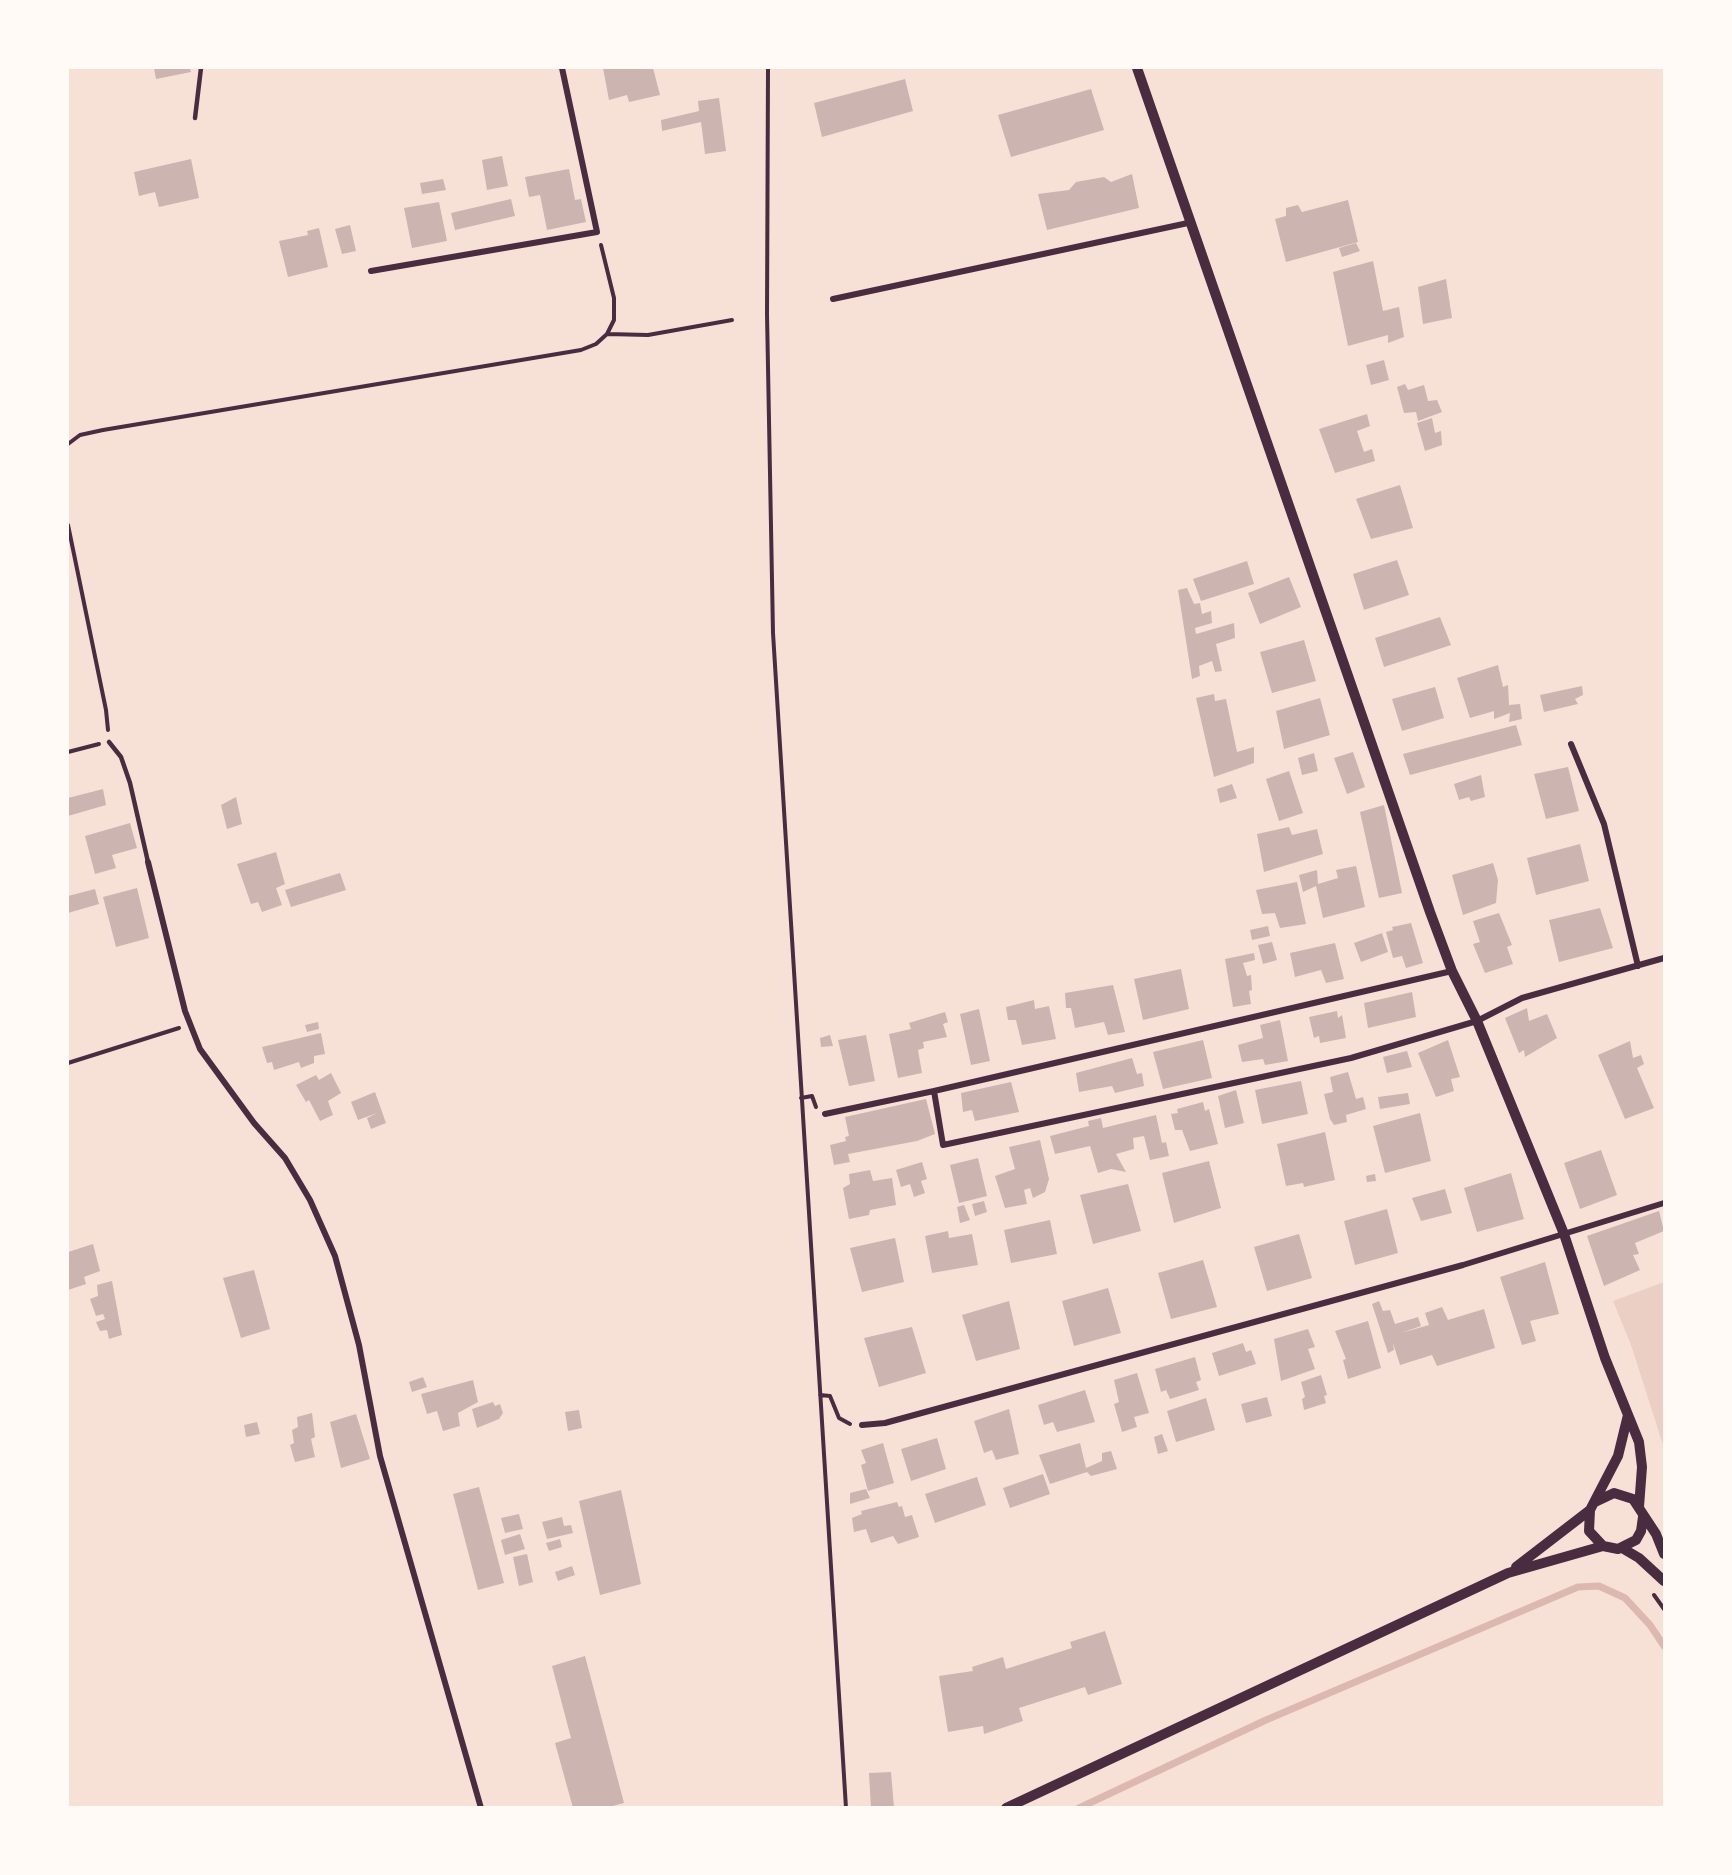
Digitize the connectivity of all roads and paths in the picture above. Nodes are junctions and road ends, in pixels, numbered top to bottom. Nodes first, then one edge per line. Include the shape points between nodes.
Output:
1 (201, 68) edge
2 (562, 68) edge
3 (768, 68) edge
4 (1137, 68) edge
5 (195, 118) dead end
6 (1188, 223) junction
7 (597, 232) junction
8 (371, 272) dead end
9 (832, 299) dead end
10 (732, 320) dead end
11 (607, 334) junction
12 (68, 444) edge
13 (68, 525) edge
14 (109, 742) junction
15 (1571, 744) dead end
16 (68, 752) edge
17 (148, 862) joint
18 (1665, 958) edge
19 (1638, 966) junction
20 (1452, 971) junction
21 (1477, 1021) junction
22 (191, 1024) junction
23 (68, 1063) edge
24 (934, 1091) junction
25 (825, 1114) dead end
26 (1665, 1203) edge
27 (1563, 1234) junction
28 (820, 1395) junction
29 (1628, 1414) junction
30 (862, 1425) joint
31 (1593, 1506) junction
32 (1641, 1512) junction
33 (1603, 1546) junction
34 (1622, 1548) junction
35 (1665, 1554) edge
36 (1508, 1573) junction
37 (1665, 1581) edge
38 (1648, 1587) dead end
39 (1665, 1609) edge
40 (481, 1808) edge
41 (846, 1808) edge
42 (1006, 1808) edge

1 - 5 lane
2 - 7 street
3 - 28 path via 767,314 773,633
4 - 6 street
6 - 9 street
6 - 20 street
7 - 8 street
7 - 11 path via 614,298 614,320
10 - 11 path via 648,335
11 - 12 path via 581,350 104,430 80,435
13 - 14 path
14 - 16 path
14 - 17 lane via 121,758 130,783
15 - 19 street via 1604,824
17 - 22 street
18 - 19 street
19 - 21 street via 1522,998
20 - 21 street
20 - 24 street
21 - 24 street via 1352,1058 943,1145
21 - 27 street
22 - 23 path
22 - 40 street via 200,1049 220,1078 285,1158 310,1200 335,1256 359,1345 380,1456
24 - 25 street
26 - 27 street
27 - 29 street
27 - 30 street via 907,1417
28 - 30 path via 830,1396 841,1420
28 - 41 path
29 - 31 street via 1618,1456
29 - 32 street via 1641,1455
31 - 32 street via 1604,1496 1618,1493 1633,1499
31 - 33 street via 1589,1531
31 - 36 street
32 - 34 street via 1638,1536
32 - 35 street
33 - 34 street
33 - 36 street
34 - 37 street
36 - 42 street
38 - 39 path

